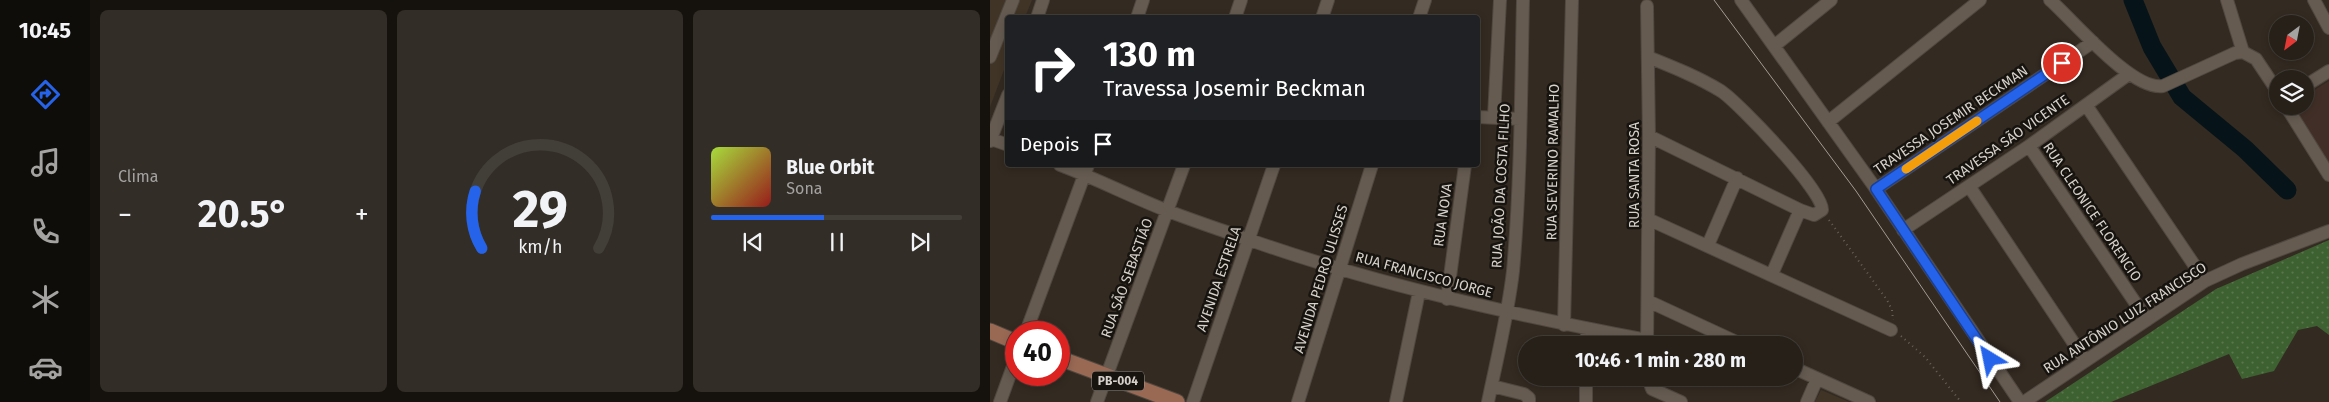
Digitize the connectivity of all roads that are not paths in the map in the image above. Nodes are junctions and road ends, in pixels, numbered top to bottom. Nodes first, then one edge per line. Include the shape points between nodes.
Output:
1 (1013, 0) edge
2 (1043, 0) edge
3 (1143, 0) edge
4 (1241, 0) edge
5 (1328, 0) edge
6 (1425, 0) edge
7 (1500, 0) edge
8 (1524, 0) edge
9 (1572, 0) edge
10 (1741, 0) edge
11 (1831, 0) edge
12 (1980, 0) edge
13 (2050, 0) edge
14 (2227, 0) edge
15 (2314, 0) edge
16 (1647, 6) dead end
17 (1007, 15) edge
18 (1037, 15) edge
19 (1138, 15) edge
20 (1236, 15) edge
21 (1323, 15) edge
22 (1420, 15) edge
23 (1005, 20) edge
24 (2329, 28) edge
25 (2093, 42) junction
26 (1774, 46) junction
27 (2243, 52) junction
28 (990, 57) edge
29 (1648, 57) junction
30 (2329, 71) edge
31 (2129, 74) junction
32 (2269, 78) edge
33 (2314, 80) edge
34 (1005, 102) edge
35 (2086, 104) junction
36 (2292, 115) edge
37 (1480, 117) edge
38 (1494, 117) junction
39 (1520, 119) junction
40 (1828, 122) junction
41 (1649, 136) junction
42 (990, 140) edge
43 (1005, 144) edge
44 (2029, 146) junction
45 (1071, 167) edge
46 (1183, 167) edge
47 (1273, 167) edge
48 (1371, 167) edge
49 (1465, 167) edge
50 (1087, 170) edge
51 (2329, 175) edge
52 (1737, 178) junction
53 (1969, 186) junction
54 (1876, 189) junction
55 (1800, 210) junction
56 (1168, 211) junction
57 (1648, 219) junction
58 (1903, 230) junction
59 (2329, 231) edge
60 (1248, 240) junction
61 (1708, 246) junction
62 (1340, 268) junction
63 (1772, 274) junction
64 (2205, 281) junction
65 (1419, 292) junction
66 (1447, 299) junction
67 (1648, 301) junction
68 (1507, 312) junction
69 (2147, 320) junction
70 (1030, 321) edge
71 (1564, 325) junction
72 (1587, 329) junction
73 (1891, 330) road end
74 (990, 331) edge
75 (1587, 336) edge
76 (1619, 336) edge
77 (1647, 336) edge
78 (1724, 336) edge
79 (1005, 337) edge
80 (2085, 360) junction
81 (1070, 362) edge
82 (1803, 372) edge
83 (1107, 377) junction
84 (1817, 379) junction
85 (1006, 386) edge
86 (1492, 386) junction
87 (1586, 386) edge
88 (1655, 386) edge
89 (1000, 402) edge
90 (1097, 402) edge
91 (1176, 402) edge
92 (1193, 402) edge
93 (1298, 402) edge
94 (1396, 402) edge
95 (1488, 402) edge
96 (1529, 402) edge
97 (1586, 402) edge
98 (1681, 402) edge
99 (1807, 402) edge
100 (1869, 402) edge
101 (2020, 402) edge
102 (2024, 402) edge

1 - 17 street
2 - 18 street
3 - 19 street
4 - 20 street
5 - 21 street
6 - 22 street
7 - 38 street
8 - 39 street, RUA JOÃO DA COSTA FILHO
9 - 71 street, RUA SEVERINO RAMALHO
10 - 26 street
11 - 26 street
12 - 40 street
13 - 25 street
14 - 27 street
15 - 24 street
16 - 29 street, RUA SANTA ROSA
23 - 28 street
25 - 31 street
25 - 54 street, TRAVESSA JOSEMIR BECKMAN
26 - 40 street
27 - 31 street via 2163,86 2146,84
27 - 32 street via 2256,59
29 - 41 street, RUA SANTA ROSA
29 - 55 street via 1694,76 1743,108 1822,203 1822,210 1814,215
30 - 33 street
31 - 35 street, TRAVESSA SÃO VICENTE
34 - 42 street
35 - 44 street, TRAVESSA SÃO VICENTE
35 - 64 street
36 - 51 street
37 - 38 street
38 - 39 street
39 - 68 street, RUA JOÃO DA COSTA FILHO via 1513,270
40 - 54 street
41 - 52 street
41 - 57 street, RUA SANTA ROSA
42 - 43 street
44 - 53 street, TRAVESSA SÃO VICENTE
44 - 69 street, RUA CLEONICE FLORENCIO
45 - 50 street, RUA FRANCISCO JORGE
46 - 56 street, RUA SÃO SEBASTIÃO
47 - 60 street, AVENIDA ESTRELA
48 - 62 street, AVENIDA PEDRO ULISSES
49 - 66 street, RUA NOVA
50 - 56 street, RUA FRANCISCO JORGE
50 - 70 street
52 - 55 street
52 - 61 street
53 - 58 street, TRAVESSA SÃO VICENTE
53 - 80 street
54 - 58 street
55 - 63 street
56 - 60 street, RUA FRANCISCO JORGE
56 - 83 street, RUA SÃO SEBASTIÃO
57 - 61 street
57 - 67 street, RUA SANTA ROSA
58 - 101 street
59 - 64 street, RUA ANTÔNIO LUIZ FRANCISCO
60 - 62 street, RUA FRANCISCO JORGE
60 - 92 street, AVENIDA ESTRELA
61 - 63 street
62 - 65 street, RUA FRANCISCO JORGE
62 - 93 street, AVENIDA PEDRO ULISSES
63 - 73 street
64 - 69 street, RUA ANTÔNIO LUIZ FRANCISCO
65 - 66 street, RUA FRANCISCO JORGE
65 - 94 street
66 - 68 street, RUA FRANCISCO JORGE
67 - 77 street, RUA SANTA ROSA
67 - 78 street
68 - 71 street, RUA FRANCISCO JORGE
68 - 86 street, RUA JOÃO DA COSTA FILHO
69 - 80 street, RUA ANTÔNIO LUIZ FRANCISCO
71 - 72 street, RUA FRANCISCO JORGE
72 - 75 street
72 - 76 street, RUA FRANCISCO JORGE
74 - 79 main road
80 - 102 street, RUA ANTÔNIO LUIZ FRANCISCO
81 - 83 main road, PB-004
82 - 84 street
83 - 90 street, RUA SÃO SEBASTIÃO
83 - 91 main road, PB-004
84 - 99 street
84 - 100 street
85 - 89 street
86 - 95 street, RUA JOÃO DA COSTA FILHO
86 - 96 street via 1524,394
87 - 97 street
88 - 98 street

